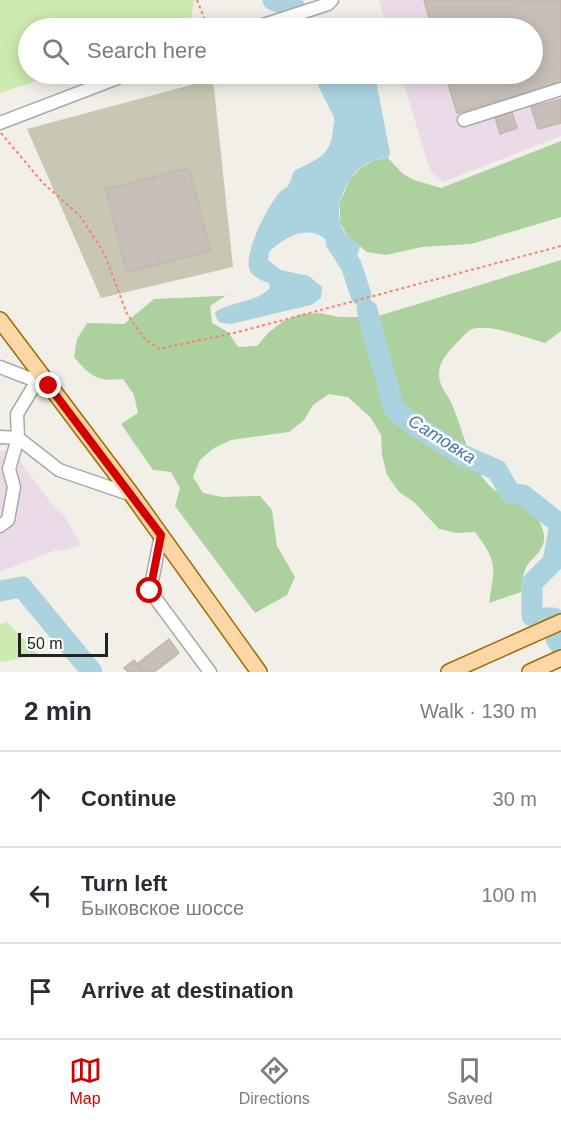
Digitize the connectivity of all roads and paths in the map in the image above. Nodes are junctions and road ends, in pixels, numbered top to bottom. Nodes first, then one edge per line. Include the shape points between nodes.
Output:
1 (197, 0) edge
2 (332, 0) edge
3 (204, 18) edge
4 (284, 18) edge
5 (102, 84) edge
6 (561, 89) edge
7 (464, 120) dead end
8 (0, 123) edge
9 (0, 132) edge
10 (561, 246) edge
11 (0, 320) edge
12 (0, 367) edge
13 (43, 383) junction
14 (0, 437) edge
15 (18, 438) junction
16 (4, 471) edge
17 (132, 495) junction
18 (0, 526) edge
19 (161, 535) junction
20 (561, 622) edge
21 (561, 658) edge
22 (210, 672) edge
23 (259, 672) edge
24 (449, 672) edge
25 (530, 672) edge

1 - 3 path
2 - 4 street
5 - 8 street
6 - 7 street
9 - 10 path via 43,183 80,216 104,253 127,314 144,338 159,349 238,332
11 - 13 main road
12 - 13 street
13 - 15 street via 17,414
13 - 17 main road
14 - 15 street
15 - 16 street
15 - 17 street via 58,470
16 - 18 street via 14,487 8,520
17 - 19 main road
19 - 22 street via 150,591
19 - 23 main road
20 - 24 main road
21 - 25 main road

